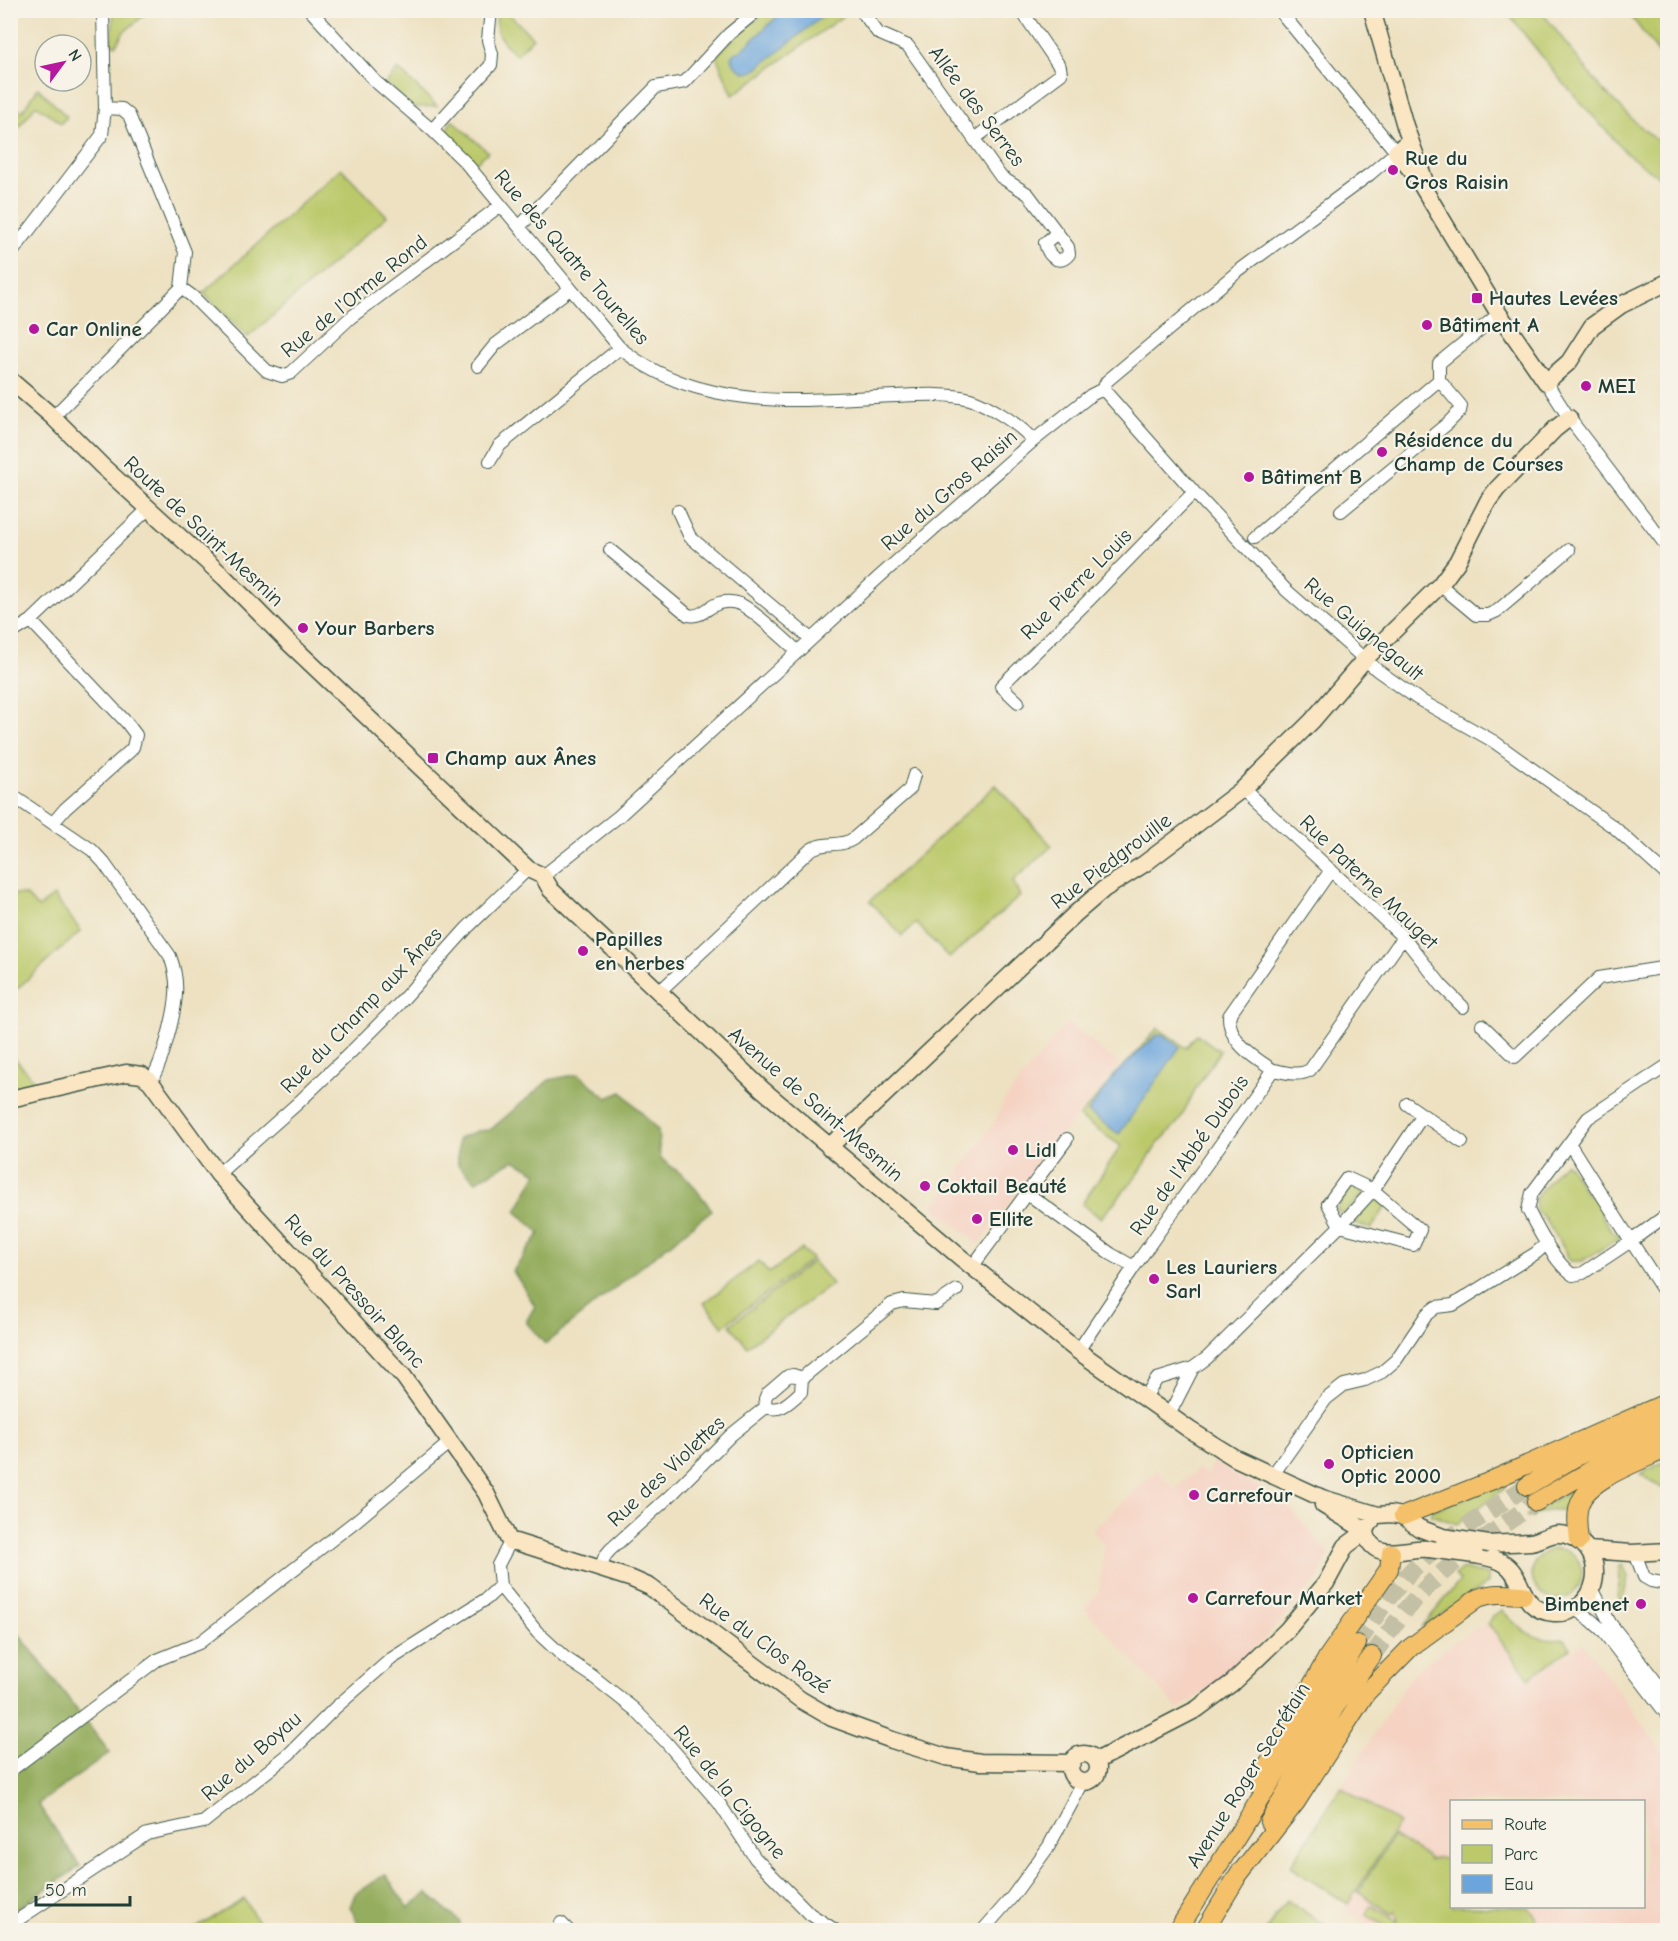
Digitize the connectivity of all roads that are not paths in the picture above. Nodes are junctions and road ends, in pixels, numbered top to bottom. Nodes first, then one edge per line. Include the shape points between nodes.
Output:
1 (104, 10) edge
2 (310, 10) edge
3 (491, 10) edge
4 (758, 10) edge
5 (861, 10) edge
6 (1021, 10) edge
7 (1279, 10) edge
8 (1372, 10) edge
9 (105, 108) junction
10 (432, 130) junction
11 (974, 139) junction
12 (1410, 140) junction
13 (1396, 152) junction
14 (1432, 200) junction
15 (501, 205) junction
16 (519, 227) junction
17 (1057, 233) dead end
18 (10, 255) edge
19 (1668, 282) edge
20 (181, 288) junction
21 (570, 289) junction
22 (1499, 314) junction
23 (620, 348) junction
24 (478, 366) dead end
25 (10, 380) edge
26 (1439, 380) junction
27 (1546, 382) junction
28 (1103, 389) junction
29 (53, 417) junction
30 (1569, 418) junction
31 (1034, 441) junction
32 (490, 461) dead end
33 (1194, 492) junction
34 (148, 509) junction
35 (678, 511) dead end
36 (1341, 511) dead end
37 (1255, 537) dead end
38 (1668, 549) edge
39 (610, 550) dead end
40 (1569, 550) dead end
41 (1440, 585) junction
42 (31, 621) junction
43 (10, 634) edge
44 (811, 639) junction
45 (797, 651) junction
46 (1365, 659) junction
47 (1018, 702) dead end
48 (914, 775) dead end
49 (1244, 789) junction
50 (10, 794) edge
51 (471, 815) joint
52 (53, 823) junction
53 (1331, 870) junction
54 (535, 873) junction
55 (1668, 876) edge
56 (1405, 939) junction
57 (1668, 967) edge
58 (658, 993) junction
59 (1462, 1007) dead end
60 (1482, 1025) dead end
61 (1522, 1050) junction
62 (1531, 1062) dead end
63 (1668, 1065) edge
64 (1273, 1070) junction
65 (150, 1081) junction
66 (10, 1099) edge
67 (1407, 1104) dead end
68 (1423, 1115) junction
69 (1067, 1139) dead end
70 (1462, 1142) dead end
71 (1569, 1143) junction
72 (828, 1147) junction
73 (218, 1174) junction
74 (1373, 1190) junction
75 (1028, 1194) junction
76 (1668, 1214) edge
77 (1340, 1226) junction
78 (1631, 1241) junction
79 (1547, 1243) junction
80 (972, 1267) junction
81 (1134, 1267) junction
82 (957, 1290) dead end
83 (1668, 1298) edge
84 (1078, 1351) junction
85 (1193, 1368) junction
86 (802, 1378) junction
87 (1145, 1397) junction
88 (1668, 1402) edge
89 (766, 1407) junction
90 (1170, 1415) junction
91 (1668, 1415) edge
92 (1668, 1435) edge
93 (450, 1442) junction
94 (1668, 1448) edge
95 (1272, 1476) junction
96 (1288, 1483) junction
97 (1527, 1486) tunnel mouth
98 (1536, 1502) tunnel mouth
99 (1378, 1515) junction
100 (1403, 1516) junction
101 (1366, 1532) junction
102 (510, 1542) junction
103 (1584, 1546) junction
104 (1668, 1551) edge
105 (1391, 1553) junction
106 (1634, 1553) junction
107 (600, 1569) junction
108 (1594, 1584) junction
109 (1668, 1584) edge
110 (500, 1586) junction
111 (1524, 1595) junction
112 (1575, 1609) junction
113 (1357, 1644) tunnel mouth
114 (1372, 1656) tunnel mouth
115 (1668, 1697) edge
116 (1668, 1716) edge
117 (1096, 1761) junction
118 (1072, 1763) junction
119 (10, 1771) edge
120 (1083, 1782) junction
121 (1230, 1846) junction
122 (1235, 1880) junction
123 (12, 1925) edge
124 (835, 1930) edge
125 (983, 1930) edge
126 (1178, 1930) edge
127 (1205, 1930) edge

1 - 9 street
2 - 10 street, Rue des Quatre Tourelles via 376,82
3 - 10 street via 491,65
4 - 16 street via 729,34 685,82 656,87
5 - 11 street, Allée des Serres via 878,33 908,46
6 - 11 street via 1061,74
7 - 13 street
8 - 12 street
9 - 18 street via 98,142
9 - 20 street via 122,109 129,115 185,252
10 - 15 street, Rue des Quatre Tourelles
11 - 17 street, Allée des Serres via 1001,177 1028,194
12 - 13 street
12 - 14 street
13 - 14 street
13 - 28 street, Rue du Gros Raisin via 1236,273 1107,381
14 - 22 street
15 - 16 street, Rue des Quatre Tourelles
15 - 20 street, Rue de l'Orme Rond via 350,318 291,373 282,376 267,371
16 - 21 street, Rue des Quatre Tourelles
19 - 27 street via 1622,305 1592,326 1569,362
20 - 29 street
21 - 23 street, Rue des Quatre Tourelles
21 - 24 street via 495,345
22 - 26 street via 1439,363
22 - 27 street
23 - 31 street, Rue des Quatre Tourelles via 657,374 727,394 781,400 926,394 970,399 1014,422
23 - 32 street via 499,446
25 - 29 street, Route de Saint-Mesmin
26 - 36 street via 1461,406 1460,411
26 - 37 street
27 - 30 street
28 - 31 street, Rue du Gros Raisin
28 - 33 street, Rue Guignegault
29 - 34 street, Route de Saint-Mesmin
30 - 38 street
30 - 41 street, Rue Piedgrouille via 1497,489
31 - 44 street, Rue du Gros Raisin
33 - 46 street, Rue Guignegault via 1286,590
33 - 47 street, Rue Pierre Louis via 1001,686
34 - 42 street
34 - 51 street, Route de Saint-Mesmin
35 - 44 street via 690,537
39 - 45 street via 688,615 694,616 723,602 741,604
40 - 41 street via 1488,615 1476,615
41 - 46 street, Rue Piedgrouille
42 - 43 street
42 - 52 street via 136,735 130,752
44 - 45 street, Rue du Gros Raisin
45 - 54 street, Rue du Gros Raisin via 619,816
46 - 49 street, Rue Piedgrouille via 1312,721
46 - 55 street, Rue Guignegault via 1418,699 1493,741 1616,828
48 - 58 street via 910,789 853,839 821,844 809,851
49 - 53 street, Rue Paterne Mauget
49 - 72 street, Rue Piedgrouille via 1104,889
50 - 52 street
51 - 54 street, Avenue de Saint-Mesmin
52 - 65 street via 104,863 170,956 176,994 162,1057
53 - 56 street, Rue Paterne Mauget
53 - 64 street, Rue de l'Abbé Dubois via 1229,1016 1231,1030 1240,1045
54 - 58 street, Avenue de Saint-Mesmin
54 - 73 street, Rue du Champ aux Ânes via 466,928 351,1052
56 - 59 street, Rue Paterne Mauget
56 - 64 street via 1310,1070 1296,1074
57 - 61 street via 1599,978
58 - 72 street, Avenue de Saint-Mesmin
60 - 61 street via 1515,1057
61 - 62 street
63 - 71 street via 1588,1118
64 - 81 street, Rue de l'Abbé Dubois
65 - 66 street via 142,1075 126,1073
65 - 73 street, Rue du Pressoir Blanc
67 - 68 street
68 - 70 street
68 - 74 street
69 - 75 street
71 - 78 street
71 - 79 street via 1530,1198 1528,1209
72 - 80 street, Avenue de Saint-Mesmin
73 - 93 street, Rue du Pressoir Blanc via 405,1377
74 - 77 street
74 - 77 street via 1347,1178 1328,1204
74 - 77 street via 1420,1230 1413,1245
75 - 80 street
75 - 81 street
76 - 78 street
77 - 85 street
78 - 79 street via 1583,1273 1573,1275
78 - 83 street
79 - 95 street via 1453,1305 1436,1307 1396,1360 1382,1372 1344,1385 1326,1399
80 - 84 street, Avenue de Saint-Mesmin
81 - 84 street, Rue de l'Abbé Dubois
82 - 86 street, Rue des Violettes via 936,1304 892,1304
84 - 87 street, Avenue de Saint-Mesmin
85 - 87 street via 1157,1379
85 - 90 street
86 - 89 street, Rue des Violettes via 788,1377 767,1394
86 - 89 street, Rue des Violettes via 801,1392 794,1398 779,1409
87 - 90 street, Avenue de Saint-Mesmin
88 - 100 main road
89 - 107 street, Rue des Violettes via 731,1435 610,1550
90 - 95 street, Avenue de Saint-Mesmin via 1235,1458
91 - 97 main road via 1574,1458
92 - 98 main road via 1602,1464
93 - 102 street, Rue du Pressoir Blanc via 486,1493
93 - 119 street via 200,1643 157,1660
94 - 103 main road via 1618,1471 1586,1493 1577,1520
95 - 96 street, Avenue de Saint-Mesmin
96 - 99 street, Avenue de Saint-Mesmin
96 - 101 street
99 - 100 street, Avenue de Saint-Mesmin
99 - 101 street
100 - 103 street, Avenue de Saint-Mesmin, bridge via 1419,1528 1443,1537 1489,1544 1530,1542 1561,1534
101 - 105 street via 1376,1549
101 - 117 street via 1346,1546 1326,1584 1287,1630 1232,1683 1197,1709
102 - 107 street, Rue du Clos Rozé
102 - 110 street via 498,1565
103 - 106 street
103 - 108 street via 1593,1558
104 - 106 street
105 - 111 street, bridge via 1417,1548 1500,1561 1514,1573
105 - 121 main road via 1389,1569 1327,1658 1262,1772
106 - 108 street via 1614,1563
106 - 109 street via 1644,1577
107 - 118 street, Rue du Clos Rozé via 650,1587 801,1700 832,1718 946,1757 980,1762
108 - 112 street via 1586,1601
108 - 115 street via 1610,1623
110 - 123 street, Rue du Boyau via 486,1599 391,1659 289,1754 204,1822 147,1834
110 - 124 street, Rue de la Cigogne via 537,1632 564,1657 634,1709 719,1803 755,1858 810,1914
111 - 112 street via 1541,1610 1564,1613
111 - 122 main road via 1486,1594 1411,1647 1366,1693 1296,1802
112 - 116 street via 1602,1630
113 - 121 main road, Avenue Roger Secrétain
114 - 122 main road, Avenue Roger Secrétain via 1335,1707
117 - 118 street via 1083,1755
117 - 120 street via 1096,1776
118 - 120 street via 1072,1775
120 - 125 street via 1049,1846
121 - 126 main road, Avenue Roger Secrétain
122 - 127 main road, Avenue Roger Secrétain

